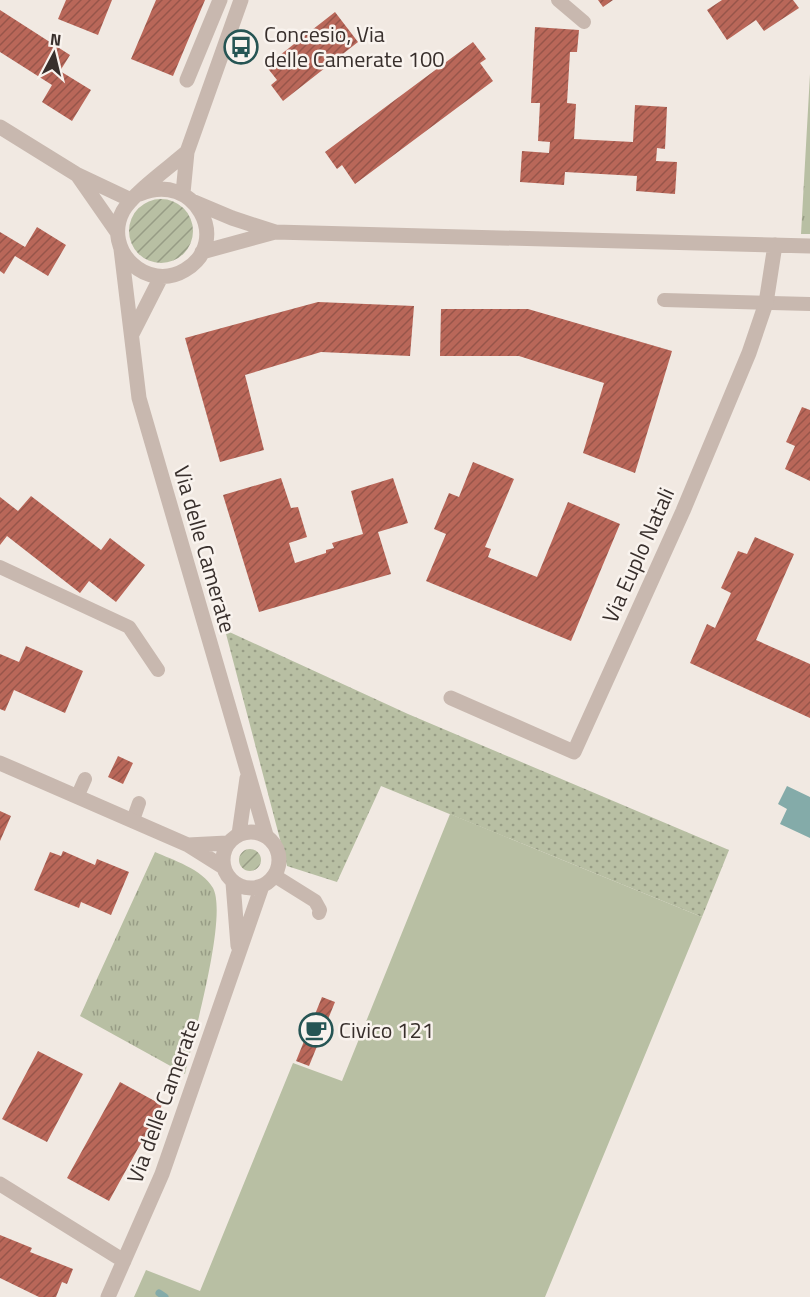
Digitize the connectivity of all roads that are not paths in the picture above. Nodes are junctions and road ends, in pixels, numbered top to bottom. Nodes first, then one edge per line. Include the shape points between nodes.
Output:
1 (220, 0) edge
2 (241, 0) edge
3 (558, 0) edge
4 (584, 22) dead end
5 (187, 80) dead end
6 (0, 127) edge
7 (187, 152) junction
8 (76, 174) junction
9 (135, 197) junction
10 (189, 197) junction
11 (117, 232) junction
12 (275, 232) junction
13 (775, 245) junction
14 (810, 246) edge
15 (121, 249) junction
16 (202, 252) junction
17 (161, 277) junction
18 (664, 300) dead end
19 (766, 303) junction
20 (810, 304) edge
21 (132, 334) junction
22 (0, 567) edge
23 (158, 670) dead end
24 (451, 698) dead end
25 (0, 763) edge
26 (247, 773) junction
27 (85, 779) dead end
28 (78, 795) junction
29 (139, 803) dead end
30 (133, 820) junction
31 (266, 835) junction
32 (233, 839) junction
33 (189, 845) junction
34 (223, 867) junction
35 (275, 876) junction
36 (233, 883) junction
37 (262, 886) junction
38 (319, 913) dead end
39 (238, 954) junction
40 (0, 1184) edge
41 (124, 1261) junction
42 (108, 1297) edge

1 - 5 street
2 - 7 street
3 - 4 lane
6 - 8 street
7 - 9 street
7 - 10 street
8 - 9 street
8 - 11 street
9 - 10 street via 161,188
9 - 11 street via 119,220
10 - 12 street via 232,218
10 - 16 street via 204,217 207,235
11 - 15 street, Via delle Camerate
12 - 13 street
12 - 16 street
13 - 14 street
13 - 19 street, Via Euplo Natali
15 - 17 street, Via delle Camerate via 141,272
15 - 21 street, Via delle Camerate
16 - 17 street via 185,270
17 - 21 street
18 - 19 lane
19 - 20 lane
19 - 24 street, Via Euplo Natali via 687,501 574,752
21 - 26 street, Via delle Camerate via 139,398
22 - 23 lane via 129,627
25 - 28 street
26 - 31 street, Via delle Camerate
26 - 32 street, Via delle Camerate
27 - 28 lane
28 - 30 street
29 - 30 lane
30 - 33 street
31 - 32 street via 252,831
31 - 35 street, Via delle Camerate via 279,854
32 - 33 street
32 - 34 street, Via delle Camerate via 222,857
33 - 34 street
34 - 36 street, Via delle Camerate
35 - 37 street
35 - 38 lane via 315,901
36 - 37 street via 252,889
36 - 39 street, Via delle Camerate
37 - 39 street, Via delle Camerate
39 - 41 street, Via delle Camerate via 162,1174
40 - 41 street
41 - 42 street, Via delle Camerate

